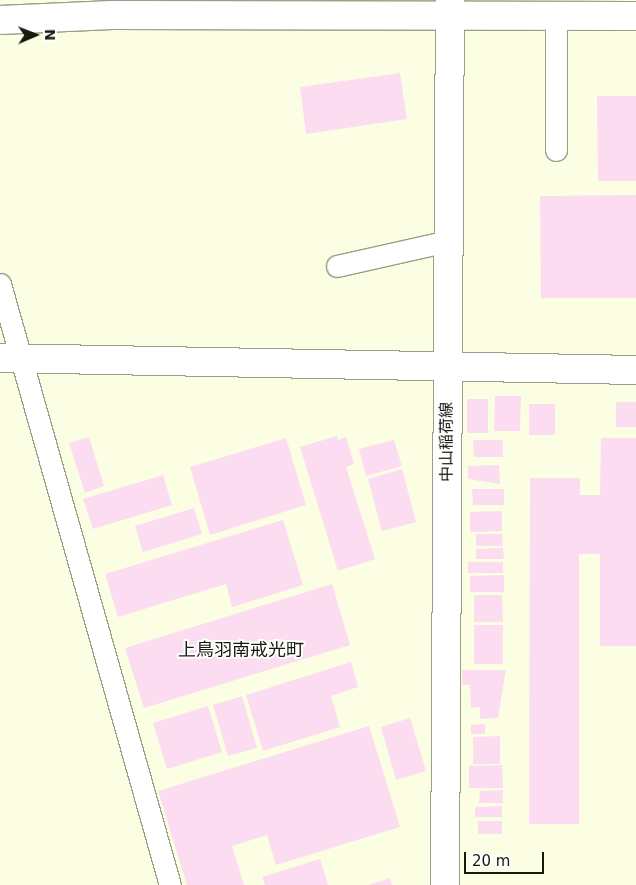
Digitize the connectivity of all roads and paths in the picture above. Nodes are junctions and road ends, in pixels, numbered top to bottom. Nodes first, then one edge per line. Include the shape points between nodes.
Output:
1 (450, 8) edge
2 (556, 16) junction
3 (636, 16) edge
4 (0, 20) edge
5 (556, 150) dead end
6 (448, 241) junction
7 (337, 266) dead end
8 (0, 284) edge
9 (11, 358) edge
10 (448, 369) junction
11 (636, 370) edge
12 (170, 885) edge
13 (445, 885) edge

1 - 2 street
1 - 4 street
1 - 6 street, 中山稲荷線
2 - 3 street
2 - 5 street
6 - 7 street
6 - 10 street, 中山稲荷線
8 - 9 street
9 - 10 street
9 - 12 street
10 - 11 street
10 - 13 street, 中山稲荷線

